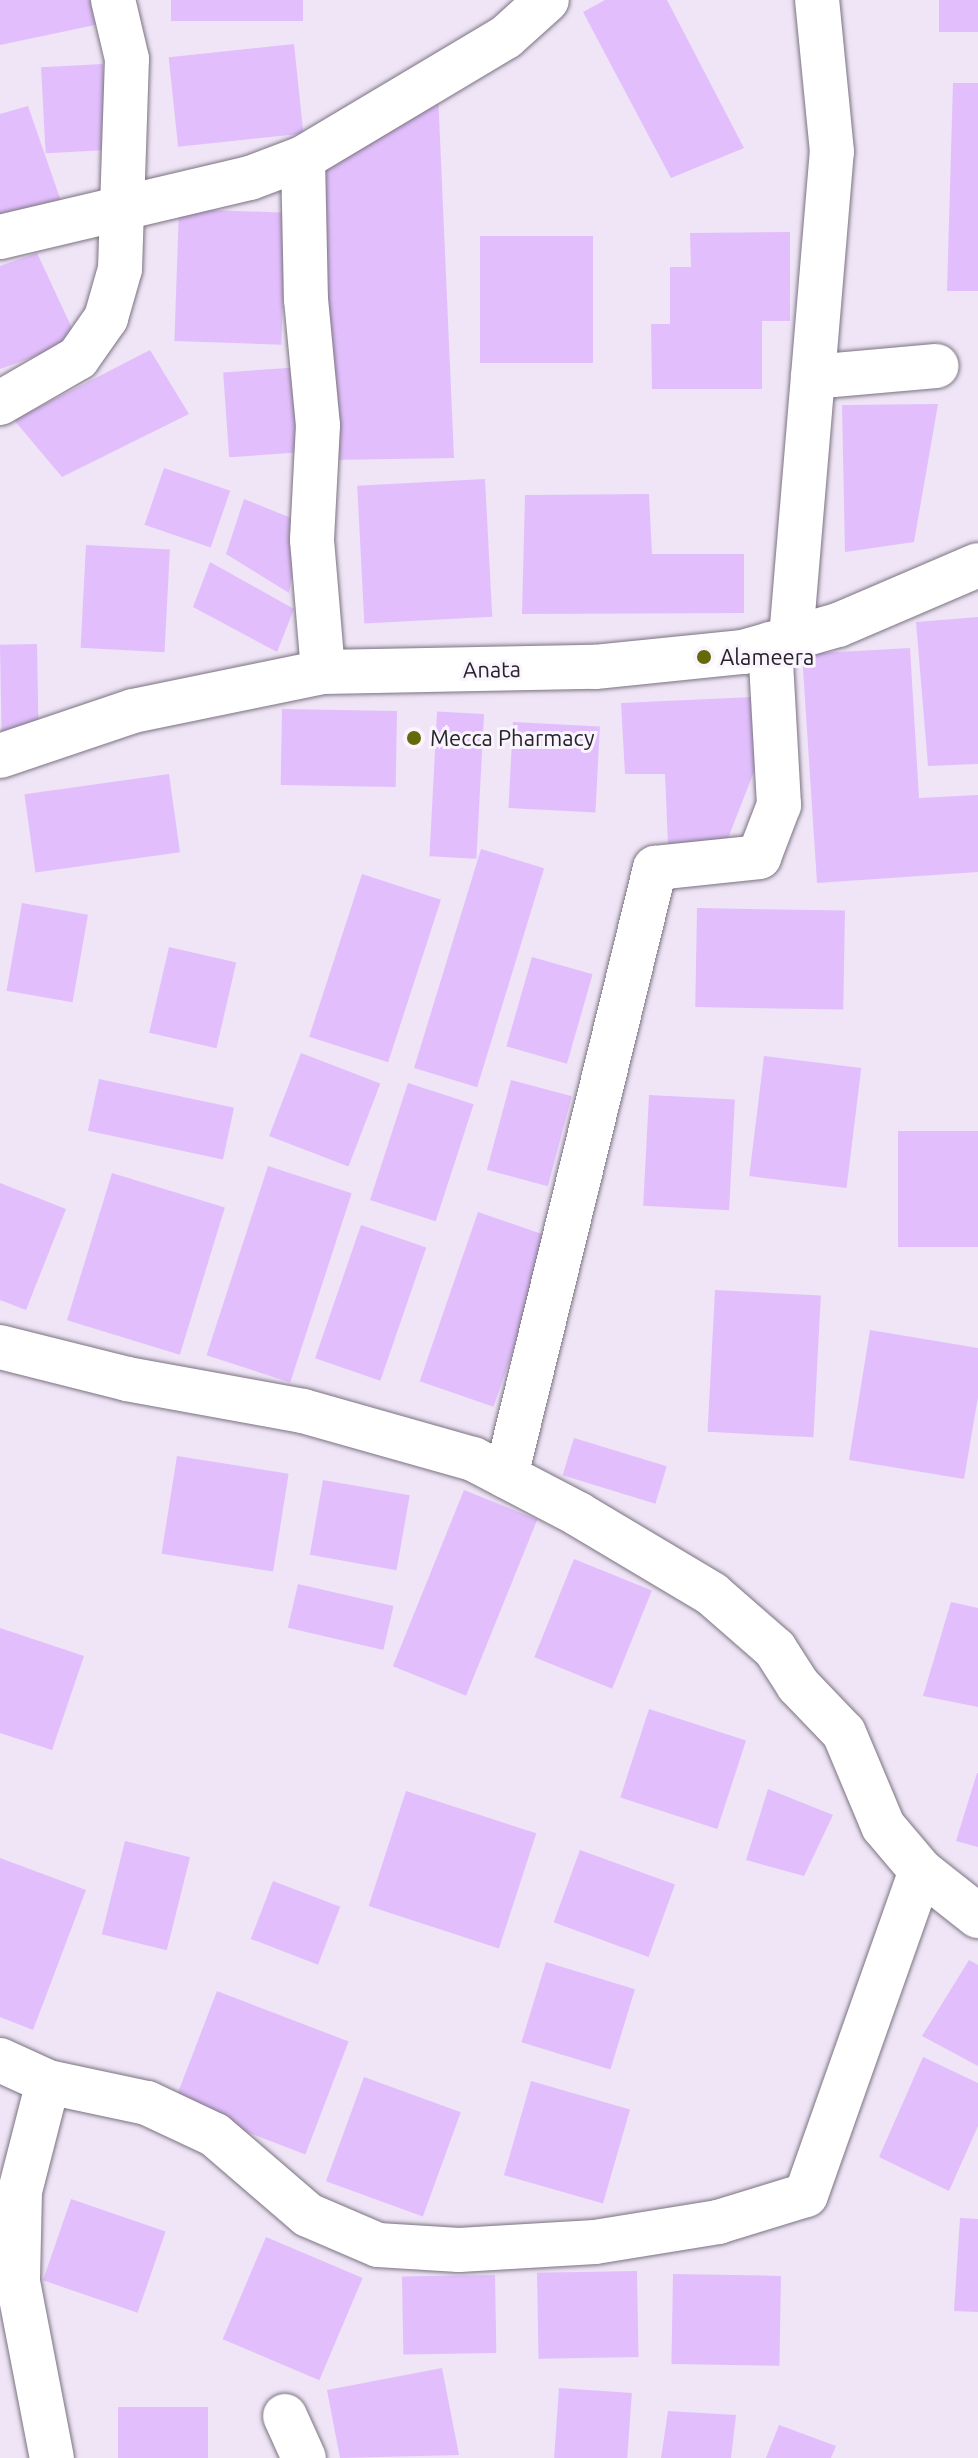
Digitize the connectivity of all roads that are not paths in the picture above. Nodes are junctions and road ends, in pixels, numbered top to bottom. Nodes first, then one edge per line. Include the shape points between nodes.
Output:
1 (113, 0) edge
2 (547, 0) edge
3 (817, 0) edge
4 (303, 158) junction
5 (125, 207) junction
6 (0, 237) edge
7 (937, 366) dead end
8 (813, 377) junction
9 (0, 403) edge
10 (978, 565) edge
11 (780, 641) junction
12 (323, 672) junction
13 (0, 756) edge
14 (0, 1347) edge
15 (506, 1476) junction
16 (921, 1871) junction
17 (978, 1916) edge
18 (0, 2060) edge
19 (48, 2082) junction
20 (10, 2217) edge
21 (285, 2416) dead end
22 (44, 2458) edge
23 (52, 2458) edge
24 (304, 2458) edge

1 - 5 street via 127,59
2 - 4 street via 506,37
3 - 8 street via 832,152
4 - 5 street via 250,178
4 - 12 street via 318,425 312,540
5 - 6 street
5 - 9 street via 120,269 106,318 78,358
7 - 8 street
8 - 11 street
10 - 11 street, Anata via 838,625
11 - 12 street, Anata via 595,667
11 - 15 street via 779,805 759,857 655,868
12 - 13 street, Anata via 133,711
14 - 15 street via 127,1379 303,1411 473,1459
15 - 16 street via 712,1594 775,1649 798,1685 844,1733 883,1826
16 - 17 street
16 - 19 street via 806,2195 718,2222 595,2242 459,2250 378,2245 308,2215 215,2135 147,2103
18 - 19 street
19 - 20 street
20 - 23 street
21 - 24 street
22 - 23 street

